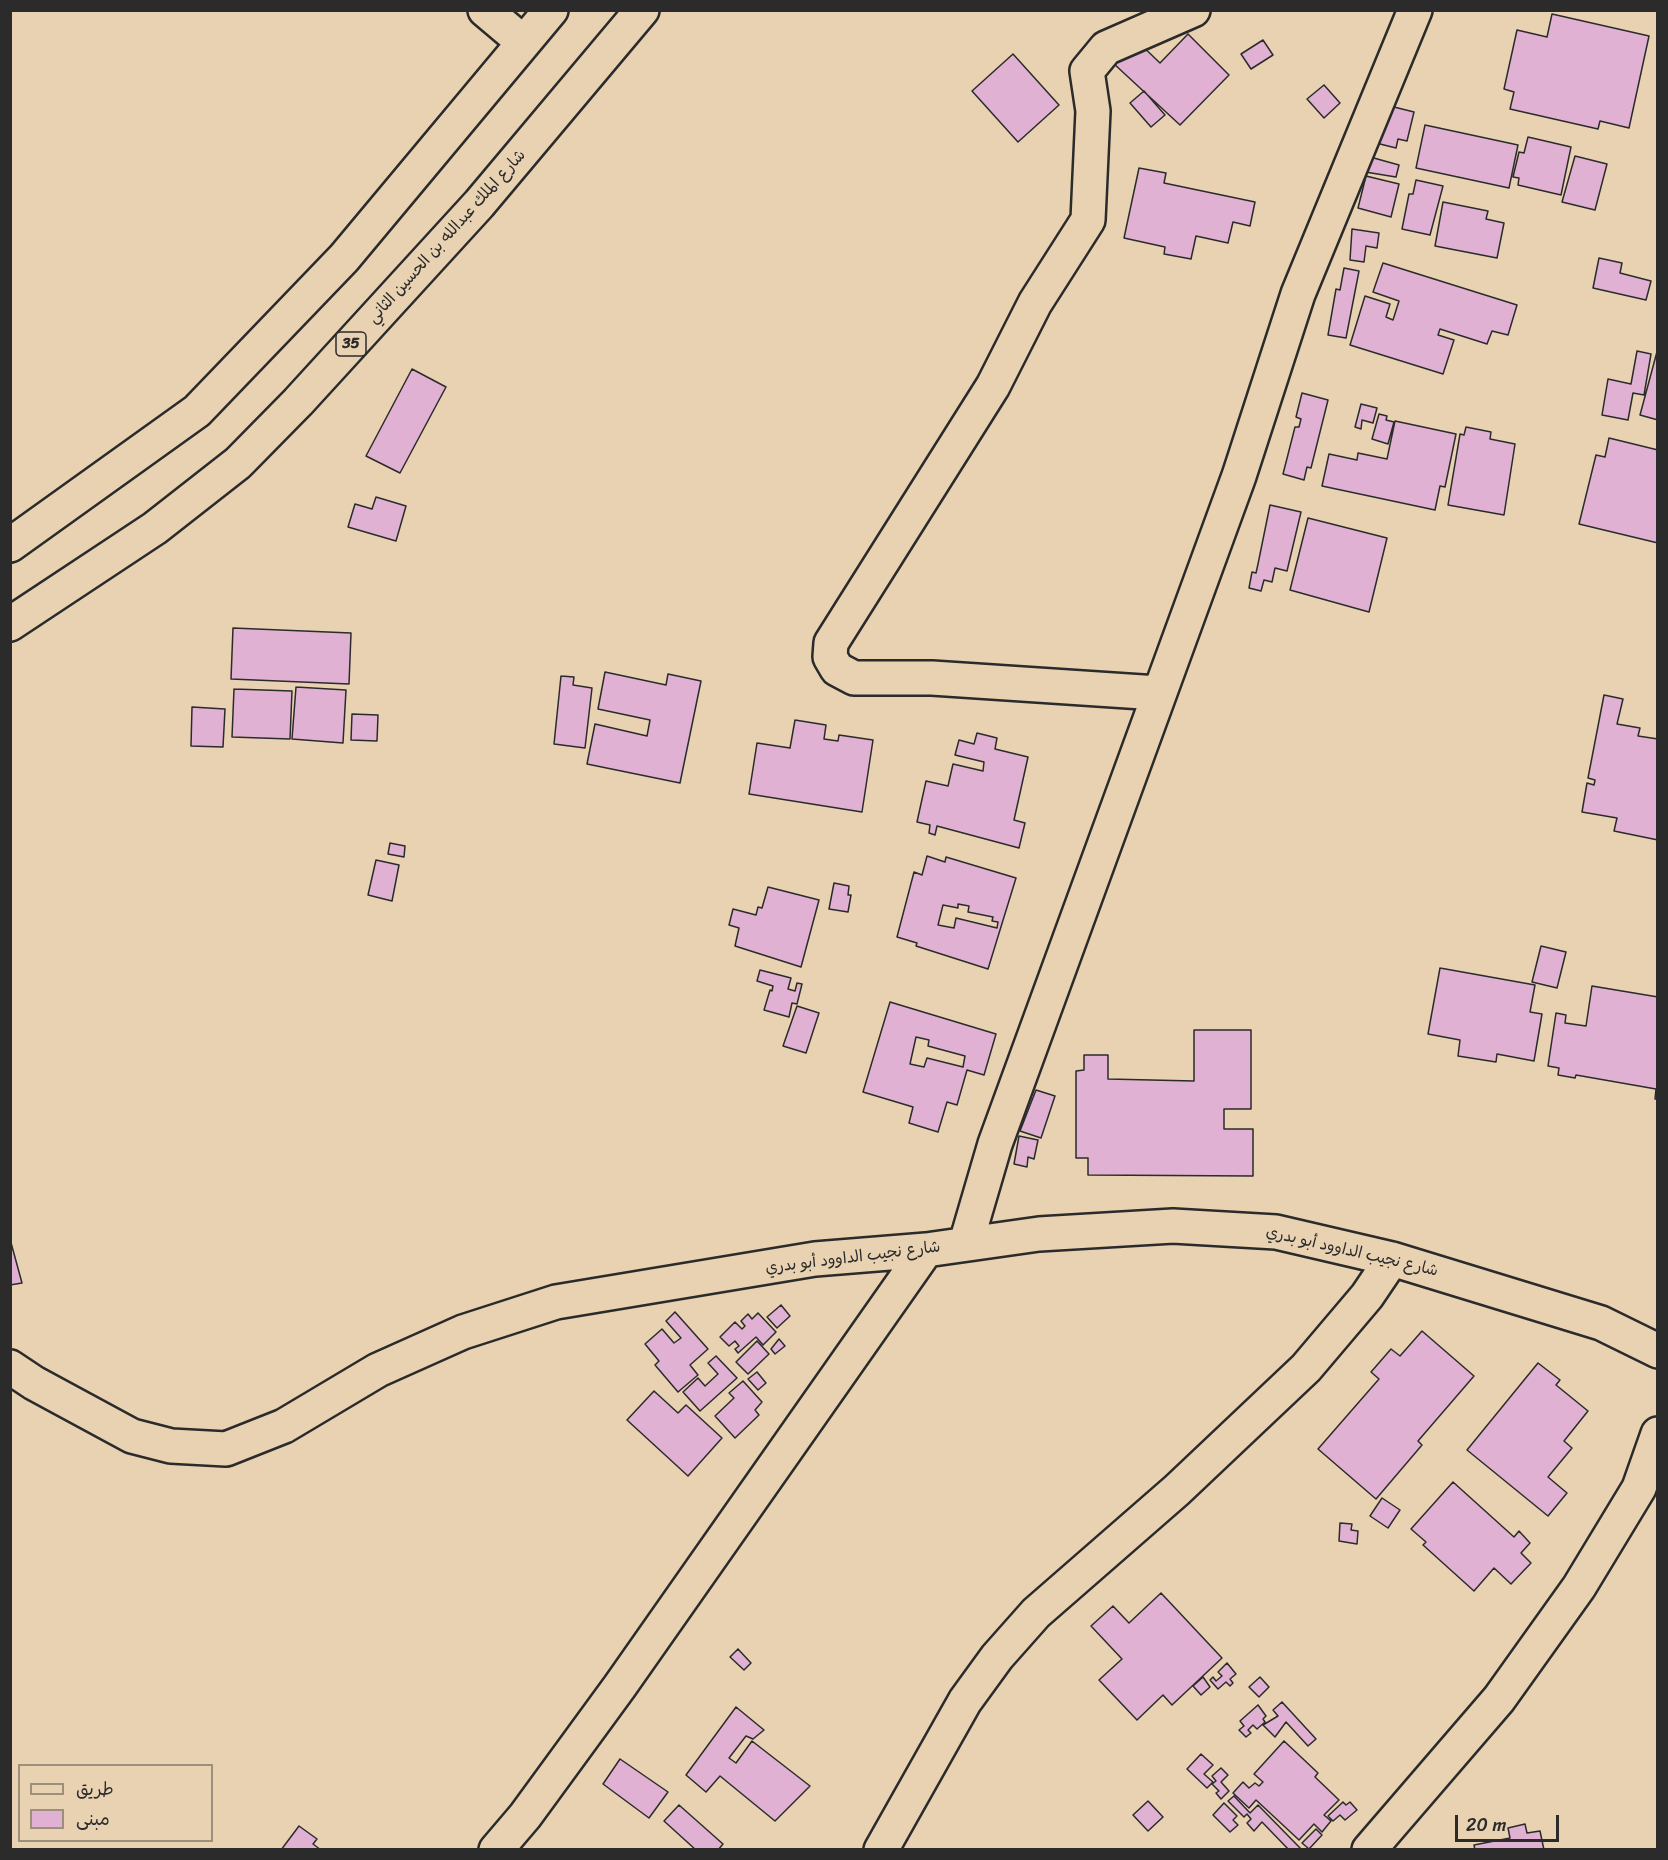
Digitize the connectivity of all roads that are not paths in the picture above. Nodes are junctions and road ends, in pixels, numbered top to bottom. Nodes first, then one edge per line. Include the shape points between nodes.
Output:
1 (485, 10) edge
2 (551, 10) edge
3 (642, 10) edge
4 (1192, 10) edge
5 (1415, 10) edge
6 (524, 42) junction
7 (10, 544) edge
8 (10, 624) edge
9 (1158, 693) junction
10 (966, 1243) junction
11 (926, 1250) junction
12 (1392, 1259) junction
13 (1658, 1351) edge
14 (10, 1367) edge
15 (1658, 1434) edge
16 (496, 1850) edge
17 (881, 1850) edge
18 (1369, 1850) edge

1 - 6 main road
2 - 6 main road
3 - 8 main road, شارع الملك عبدالله بن الحسين الثاني / 35 via 479,204 238,463 155,528
4 - 9 main road via 1106,48 1087,71 1094,111 1088,220 1035,303 993,386 831,642 830,657 837,669 854,678 932,678
5 - 9 main road via 1298,294 1239,476
6 - 7 main road via 344,258 197,411
9 - 10 main road via 995,1144
10 - 11 main road, شارع نجيب الداوود أبو بدري
10 - 12 main road, شارع نجيب الداوود أبو بدري via 1110,1228 1233,1228 1276,1232
11 - 14 main road, شارع نجيب الداوود أبو بدري via 815,1259 556,1302 463,1332 378,1370 284,1426 226,1449 171,1446 132,1436
11 - 16 main road via 620,1686
12 - 13 main road, شارع نجيب الداوود أبو بدري via 1601,1323
12 - 17 main road via 1367,1296 1306,1368 1177,1490 1036,1612 997,1657 965,1701
15 - 18 main road via 1639,1488 1579,1587 1499,1699

